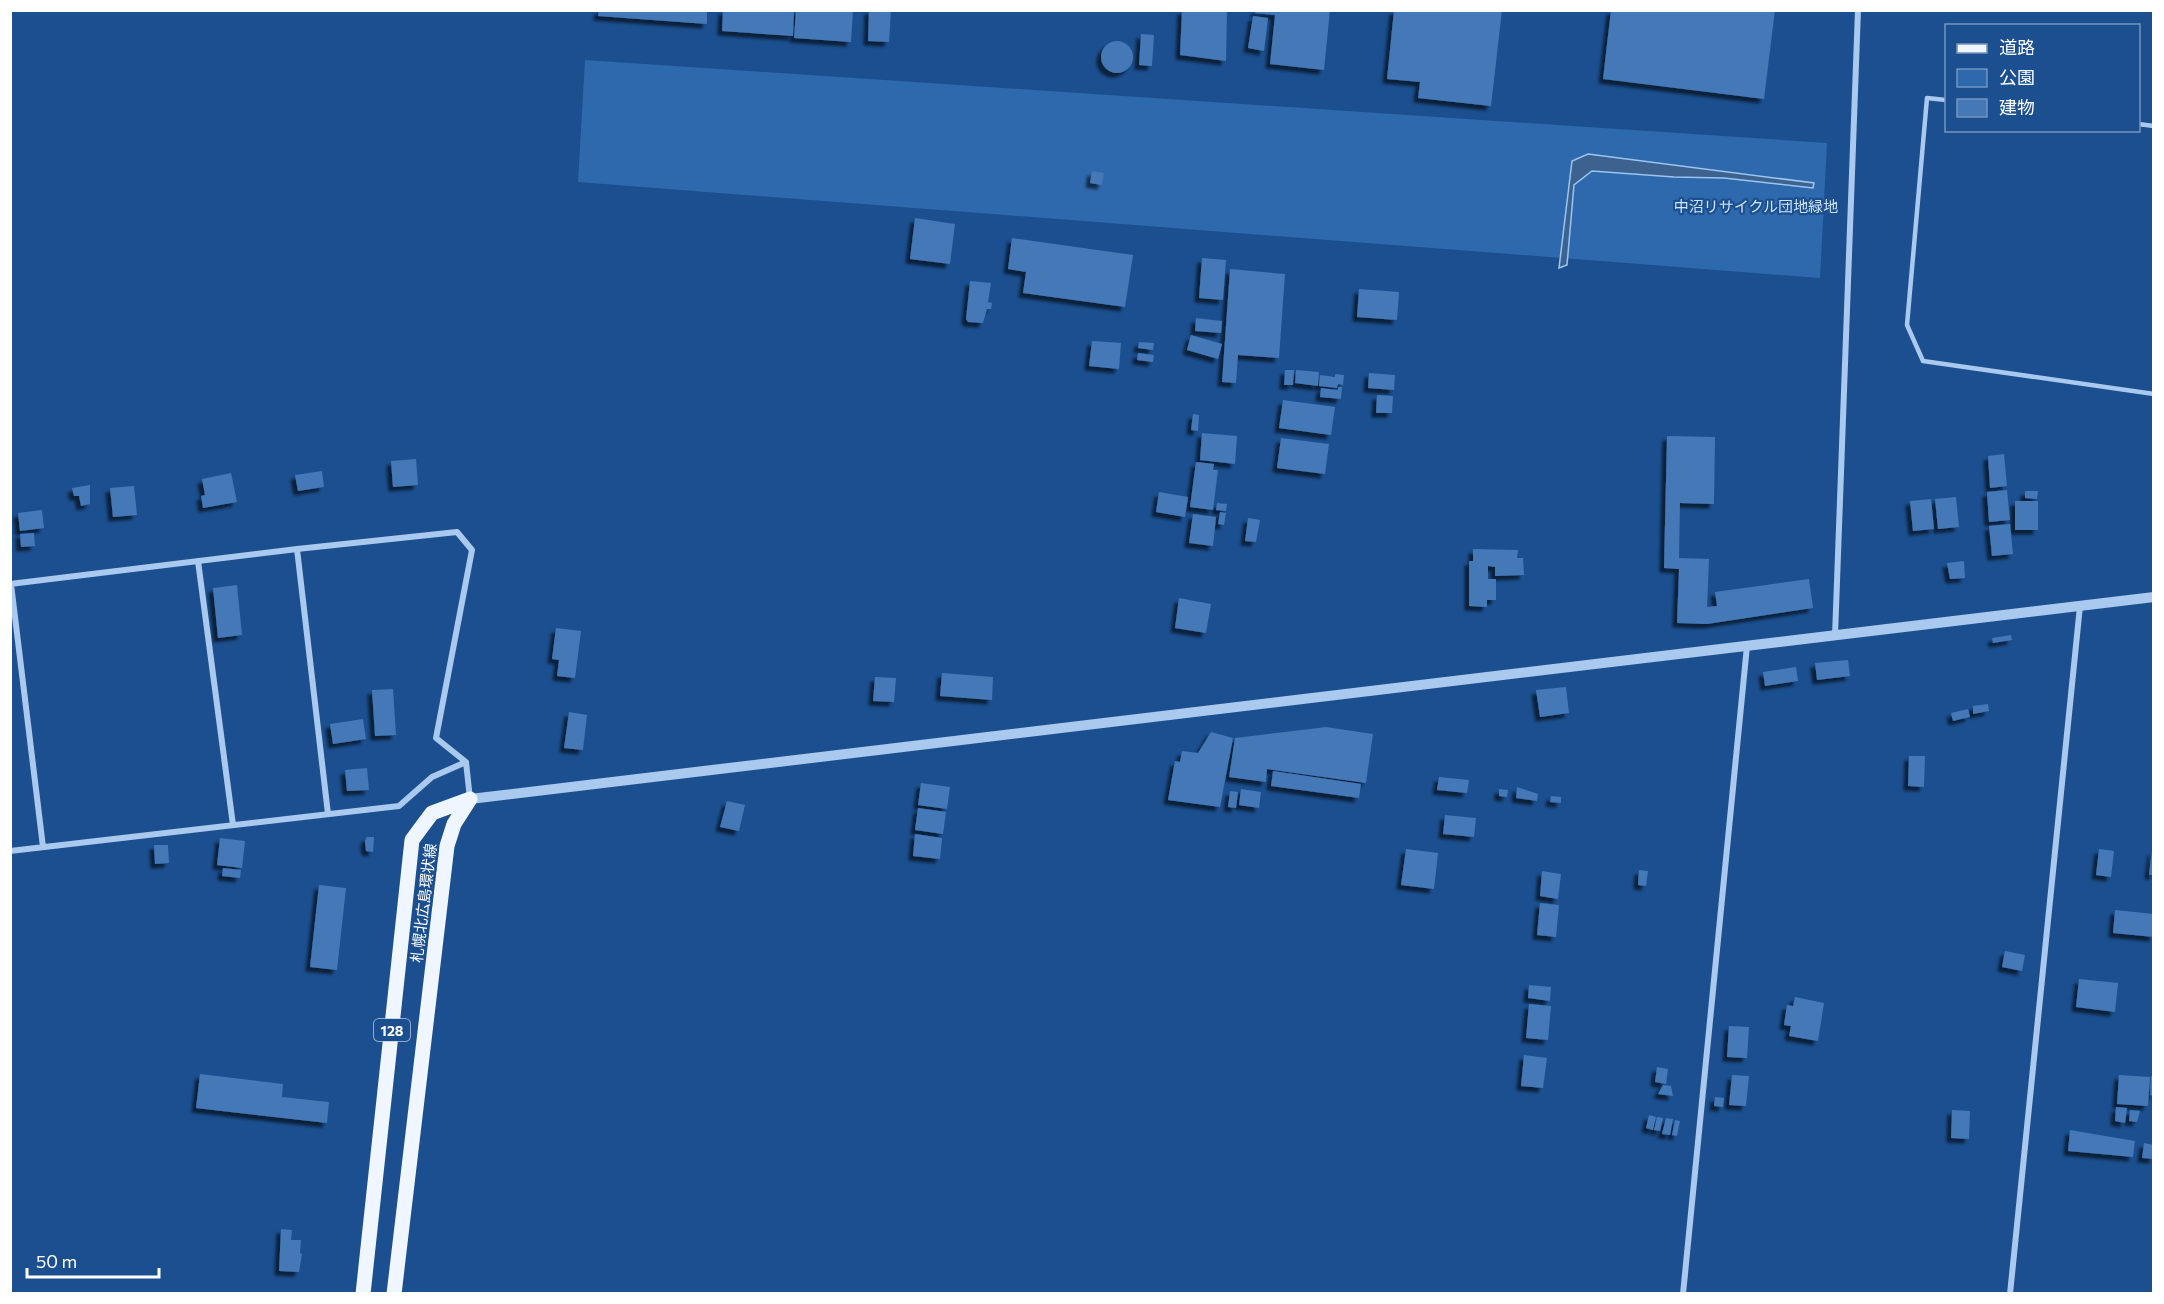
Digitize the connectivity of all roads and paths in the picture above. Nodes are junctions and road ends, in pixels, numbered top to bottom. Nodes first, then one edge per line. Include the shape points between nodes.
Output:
1 (1858, 10) edge
2 (1945, 100) edge
3 (2154, 394) edge
4 (297, 549) junction
5 (198, 561) junction
6 (11, 584) edge
7 (2154, 597) edge
8 (2080, 606) junction
9 (1835, 636) junction
10 (1747, 646) junction
11 (466, 762) junction
12 (470, 799) junction
13 (328, 813) junction
14 (233, 825) junction
15 (44, 847) junction
16 (10, 851) edge
17 (363, 1293) edge
18 (394, 1293) edge
19 (1683, 1293) edge
20 (2010, 1293) edge

1 - 9 street
2 - 3 lane via 1927,98 1907,326 1923,361
4 - 5 street
4 - 11 street via 457,532 472,550 436,738
4 - 13 street
5 - 6 street
5 - 14 street
6 - 15 street
7 - 8 street
8 - 9 street
8 - 20 street
9 - 10 street
10 - 12 street
10 - 19 street
11 - 12 street
11 - 13 street via 432,777 399,806
12 - 17 main road, 札幌北広島環状線 / 128 via 432,813 413,836
12 - 18 main road, 札幌北広島環状線 / 128 via 454,824 447,846
13 - 14 street
14 - 15 street
15 - 16 street

